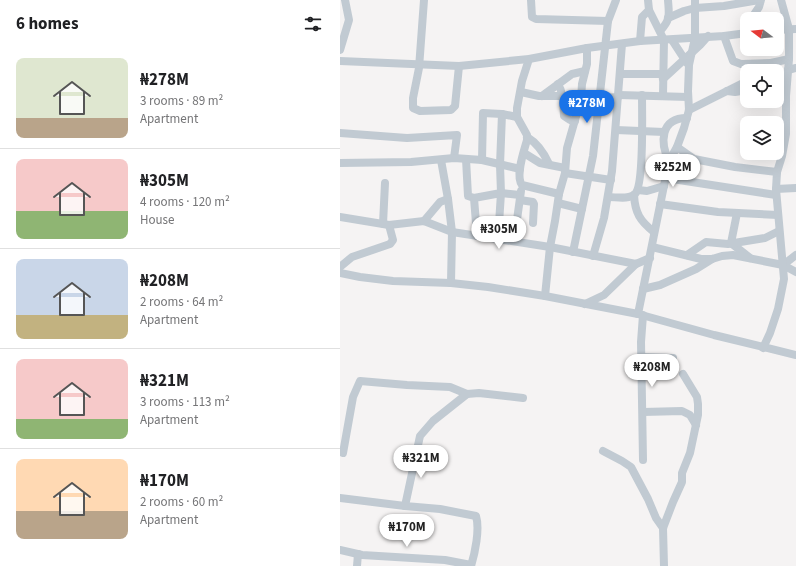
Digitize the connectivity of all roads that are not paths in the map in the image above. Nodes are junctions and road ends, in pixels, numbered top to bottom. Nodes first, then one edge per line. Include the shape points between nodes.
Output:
1 (345, 0) edge
2 (424, 0) edge
3 (532, 0) edge
4 (616, 0) edge
5 (648, 0) edge
6 (668, 0) edge
7 (760, 0) edge
8 (781, 0) edge
9 (697, 4) edge
10 (649, 10) junction
11 (756, 12) edge
12 (668, 18) junction
13 (608, 21) junction
14 (793, 29) edge
15 (660, 31) junction
16 (740, 34) edge
17 (708, 36) junction
18 (724, 36) junction
19 (695, 38) junction
20 (668, 40) junction
21 (640, 41) junction
22 (622, 44) junction
23 (605, 46) junction
24 (587, 48) junction
25 (340, 50) edge
26 (691, 54) junction
27 (664, 58) junction
28 (529, 59) junction
29 (789, 59) junction
30 (340, 61) edge
31 (686, 62) junction
32 (771, 63) joint
33 (418, 64) junction
34 (741, 64) edge
35 (751, 64) edge
36 (459, 66) junction
37 (677, 67) junction
38 (792, 69) edge
39 (585, 71) junction
40 (620, 74) junction
41 (663, 76) junction
42 (787, 82) junction
43 (784, 83) edge
44 (558, 84) junction
45 (740, 84) edge
46 (726, 91) junction
47 (740, 91) edge
48 (521, 92) junction
49 (642, 95) junction
50 (663, 95) junction
51 (542, 96) junction
52 (562, 96) junction
53 (618, 96) junction
54 (688, 97) junction
55 (601, 98) junction
56 (581, 99) junction
57 (689, 110) junction
58 (502, 114) junction
59 (517, 117) junction
60 (687, 118) junction
61 (575, 121) junction
62 (616, 130) junction
63 (641, 131) junction
64 (664, 132) junction
65 (340, 133) edge
66 (527, 137) junction
67 (678, 147) junction
68 (524, 153) junction
69 (454, 158) junction
70 (466, 159) junction
71 (441, 160) junction
72 (482, 160) junction
73 (670, 161) junction
74 (340, 163) edge
75 (549, 164) junction
76 (500, 165) junction
77 (520, 169) junction
78 (565, 170) junction
79 (777, 172) junction
80 (589, 176) junction
81 (611, 180) junction
82 (665, 182) junction
83 (385, 183) dead end
84 (522, 185) junction
85 (796, 188) edge
86 (636, 192) junction
87 (776, 192) junction
88 (501, 193) junction
89 (520, 197) junction
90 (608, 197) junction
91 (474, 198) junction
92 (558, 198) junction
93 (448, 200) junction
94 (660, 204) junction
95 (582, 209) junction
96 (737, 213) junction
97 (778, 215) junction
98 (340, 217) edge
99 (424, 221) junction
100 (533, 223) dead end
101 (386, 224) junction
102 (452, 232) junction
103 (654, 232) junction
104 (779, 232) junction
105 (476, 236) junction
106 (498, 239) junction
107 (514, 242) junction
108 (731, 243) junction
109 (550, 247) junction
110 (652, 247) junction
111 (782, 251) junction
112 (573, 252) junction
113 (687, 255) junction
114 (594, 256) junction
115 (650, 258) junction
116 (712, 259) junction
117 (751, 259) junction
118 (795, 260) edge
119 (636, 264) junction
120 (783, 265) junction
121 (340, 267) edge
122 (340, 272) edge
123 (796, 272) edge
124 (451, 283) junction
125 (643, 289) junction
126 (545, 296) junction
127 (585, 304) junction
128 (640, 314) junction
129 (763, 348) junction
130 (796, 355) edge
131 (641, 357) junction
132 (673, 358) dead end
133 (683, 374) dead end
134 (467, 394) junction
135 (523, 398) dead end
136 (643, 412) junction
137 (696, 426) junction
138 (603, 451) dead end
139 (343, 453) dead end
140 (642, 460) dead end
141 (340, 498) edge
142 (405, 506) junction
143 (664, 528) junction
144 (340, 550) edge
145 (358, 554) junction
146 (357, 566) edge
147 (471, 566) edge
148 (664, 566) edge

1 - 25 street via 349,20
2 - 33 street
3 - 13 street via 532,16 536,19
4 - 13 street
5 - 10 street
6 - 12 street
7 - 9 street
7 - 11 street
8 - 14 street
9 - 12 street
9 - 19 street
10 - 15 street
10 - 21 street via 642,17
12 - 15 street via 667,24
13 - 23 street
14 - 29 street
15 - 20 street
16 - 18 street
17 - 18 street
17 - 19 street
17 - 26 street
18 - 34 street via 733,61
19 - 20 street
19 - 26 street
20 - 21 street
20 - 27 street
20 - 31 street
21 - 22 street
22 - 23 street
22 - 40 street
23 - 24 street
23 - 55 street
24 - 28 street
24 - 39 street
26 - 31 street
27 - 37 street
27 - 41 street
28 - 36 street
28 - 48 street
29 - 32 street
29 - 38 street
30 - 33 street
31 - 37 street
31 - 54 street
32 - 35 street
33 - 36 street
33 - 36 street via 413,108 420,111 451,110 455,106
37 - 41 street
38 - 42 street
39 - 44 street via 572,74
39 - 56 street
40 - 41 street
40 - 53 street
41 - 50 street
42 - 43 street
42 - 79 street via 786,134
44 - 51 street
44 - 52 street
45 - 46 street
46 - 47 street
46 - 57 street
48 - 51 street
48 - 59 street
49 - 50 street
49 - 53 street
49 - 63 street
50 - 54 street
51 - 52 street
52 - 56 street
52 - 61 street via 564,116
53 - 55 street
53 - 62 street
54 - 57 street
55 - 80 street
56 - 61 street
57 - 60 street
58 - 59 street
58 - 72 street via 483,113
58 - 76 street
59 - 66 street
60 - 64 street via 675,120
60 - 67 street
61 - 78 street via 567,148
62 - 63 street
62 - 81 street
63 - 64 street
63 - 86 street via 641,173
64 - 73 street via 666,154
65 - 69 street via 407,138 457,135
66 - 68 street
66 - 75 street via 539,147
67 - 73 street
67 - 79 street via 694,158 735,167
68 - 75 street via 540,163
68 - 77 street
69 - 70 street
69 - 71 street
70 - 72 street
70 - 91 street via 468,196
71 - 74 street
71 - 93 street
72 - 76 street
73 - 82 street
75 - 78 street
76 - 77 street
76 - 88 street
77 - 84 street
78 - 80 street
78 - 92 street
79 - 87 street
80 - 81 street
80 - 95 street
81 - 90 street
82 - 86 street via 647,191
82 - 87 street
82 - 94 street
83 - 101 street
84 - 89 street
84 - 92 street
85 - 87 street
86 - 90 street via 628,198
86 - 103 street via 634,207 640,219
87 - 97 street
88 - 89 street
88 - 91 street
88 - 106 street
89 - 100 street via 534,204
89 - 107 street
90 - 114 street
91 - 105 street
92 - 95 street
92 - 109 street
93 - 99 street via 440,202
93 - 102 street
94 - 96 street
94 - 103 street
95 - 112 street
96 - 97 street
96 - 108 street
97 - 104 street
98 - 101 street
99 - 101 street
99 - 102 street
101 - 121 street via 393,240 390,244 352,257
102 - 105 street
102 - 124 street
103 - 110 street
104 - 108 street via 765,238
104 - 111 street
105 - 106 street
106 - 107 street
107 - 109 street
108 - 113 street via 706,242
108 - 117 street
109 - 112 street
109 - 126 street
110 - 113 street
110 - 115 street
111 - 118 street
111 - 120 street
112 - 114 street
113 - 116 street
114 - 119 street
115 - 119 street
115 - 125 street
116 - 117 street via 732,255
116 - 125 street via 660,285
117 - 120 street
118 - 120 street
119 - 127 street via 604,295
120 - 123 street
120 - 129 street via 784,279 778,309
122 - 124 street via 393,281
124 - 126 street
125 - 128 street
126 - 127 street
127 - 128 street
128 - 129 street
128 - 131 street
129 - 130 street
131 - 132 street
131 - 136 street
133 - 137 street via 697,397
134 - 135 street
134 - 139 street via 450,387 360,381 354,397
134 - 142 street via 433,420 420,436
136 - 137 street via 682,411 690,415
136 - 140 street
137 - 143 street via 682,473 682,482
138 - 143 street via 631,467 656,518
141 - 142 street
142 - 147 street via 476,516 477,534
143 - 148 street
144 - 145 street
145 - 146 street
145 - 147 street via 445,560

